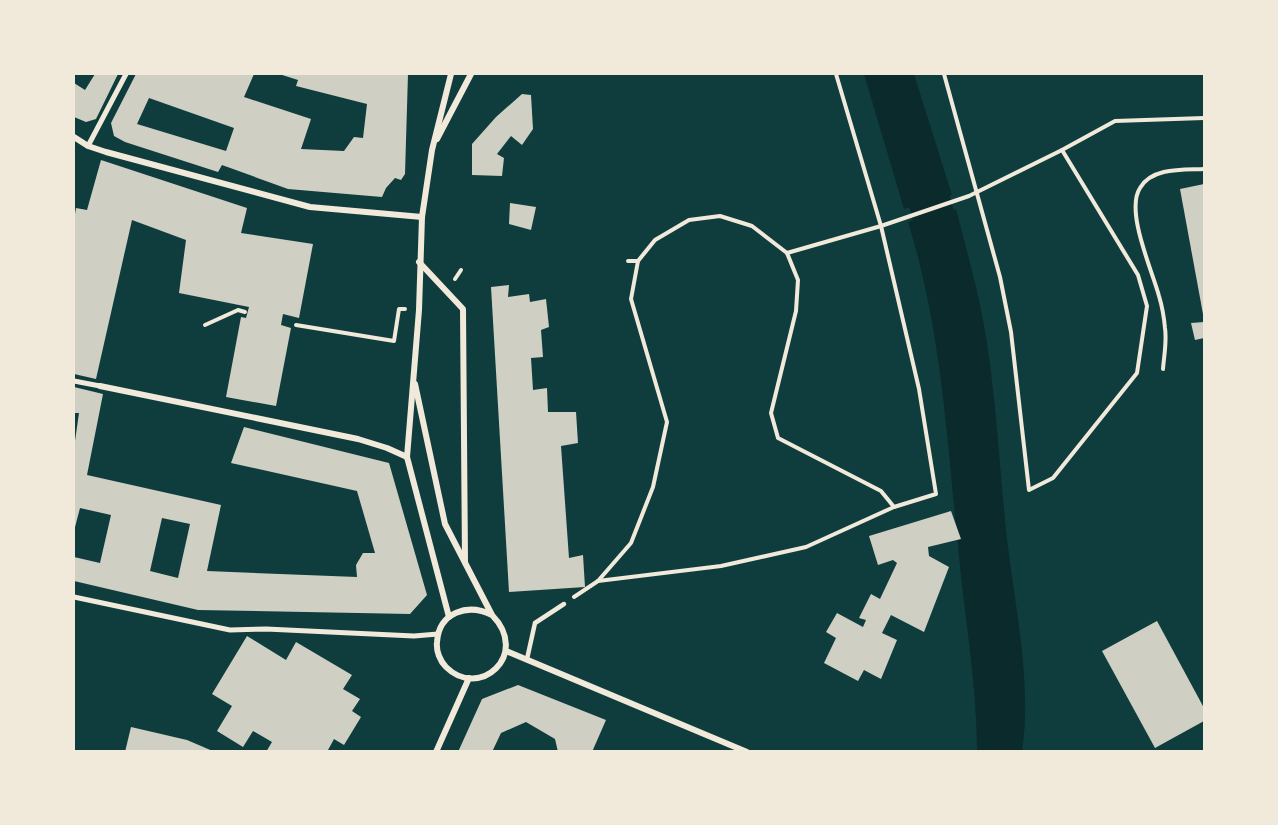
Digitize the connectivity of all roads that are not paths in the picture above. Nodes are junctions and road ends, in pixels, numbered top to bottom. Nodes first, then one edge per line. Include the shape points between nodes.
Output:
1 (126, 74) edge
2 (451, 74) edge
3 (471, 74) edge
4 (74, 137) edge
5 (88, 146) junction
6 (432, 150) junction
7 (422, 217) junction
8 (419, 262) junction
9 (414, 377) junction
10 (74, 381) edge
11 (100, 386) joint
12 (407, 457) junction
13 (465, 563) junction
14 (74, 597) edge
15 (564, 604) road end
16 (492, 615) junction
17 (449, 617) junction
18 (438, 634) junction
19 (506, 651) junction
20 (527, 659) junction
21 (469, 678) junction
22 (436, 752) edge
23 (747, 752) edge

1 - 5 street
2 - 6 street
3 - 6 street
4 - 5 street
5 - 7 street via 310,207
6 - 7 street
7 - 8 street
8 - 9 street
8 - 13 street via 463,309
9 - 12 street
9 - 13 street via 445,524
10 - 11 street
11 - 12 street via 358,439
12 - 17 street
13 - 16 street
14 - 18 street via 230,630
15 - 20 lane via 535,623
16 - 17 street via 470,609
16 - 19 street via 505,633
17 - 18 street
18 - 21 street via 438,655 443,664
19 - 20 street
19 - 21 street via 488,674
20 - 23 street
21 - 22 street

